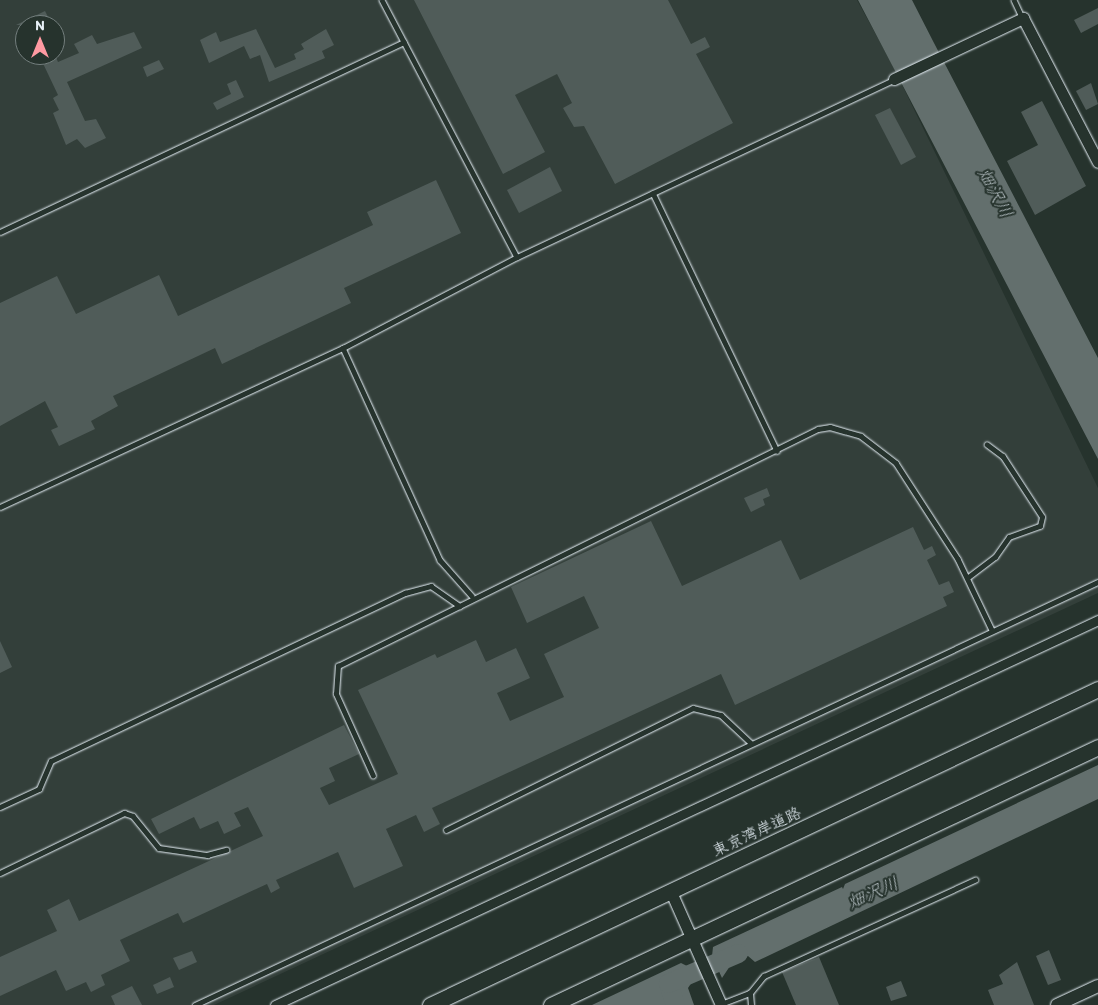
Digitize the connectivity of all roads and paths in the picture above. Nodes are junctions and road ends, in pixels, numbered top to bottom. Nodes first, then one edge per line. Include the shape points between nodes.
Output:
1 (382, 0) edge
2 (1014, 0) edge
3 (1023, 18) junction
4 (404, 42) junction
5 (894, 79) joint
6 (1098, 162) edge
7 (653, 193) junction
8 (0, 232) edge
9 (517, 257) junction
10 (343, 348) junction
11 (987, 445) dead end
12 (777, 452) junction
13 (0, 507) edge
14 (967, 578) junction
15 (1098, 582) edge
16 (472, 596) junction
17 (460, 606) junction
18 (1098, 620) edge
19 (992, 630) junction
20 (1098, 689) edge
21 (751, 743) junction
22 (1098, 747) edge
23 (373, 776) dead end
24 (0, 807) edge
25 (446, 830) dead end
26 (226, 850) dead end
27 (0, 873) edge
28 (975, 880) dead end
29 (671, 892) junction
30 (693, 943) junction
31 (1098, 986) edge
32 (750, 993) junction
33 (195, 1005) edge
34 (275, 1005) edge
35 (430, 1005) edge
36 (551, 1005) edge
37 (720, 1005) edge
38 (751, 1005) edge
39 (1057, 1005) edge

1 - 4 lane
2 - 3 lane
3 - 5 street
3 - 6 street
4 - 8 lane
4 - 9 lane
5 - 7 lane
7 - 9 lane
7 - 12 lane
9 - 10 lane
10 - 13 lane
10 - 16 lane via 440,560
11 - 14 lane via 1003,456 1042,517 1040,526 1009,537 995,558
12 - 14 lane via 818,429 830,427 860,436 896,463 926,504
12 - 16 lane
14 - 19 lane
15 - 19 lane
16 - 17 lane
17 - 23 lane via 338,666 336,694
17 - 24 lane via 432,586 423,585 405,592 51,760 38,789
18 - 34 street
19 - 21 lane
20 - 29 highway, 東京湾岸道路
21 - 25 lane via 721,715 693,708
21 - 33 lane
22 - 30 highway
26 - 27 lane via 207,855 159,848 133,816 124,814
28 - 32 lane via 764,976
29 - 30 street
29 - 35 highway, 東京湾岸道路
30 - 36 highway
30 - 37 street
31 - 39 main road
32 - 37 lane
32 - 38 lane

